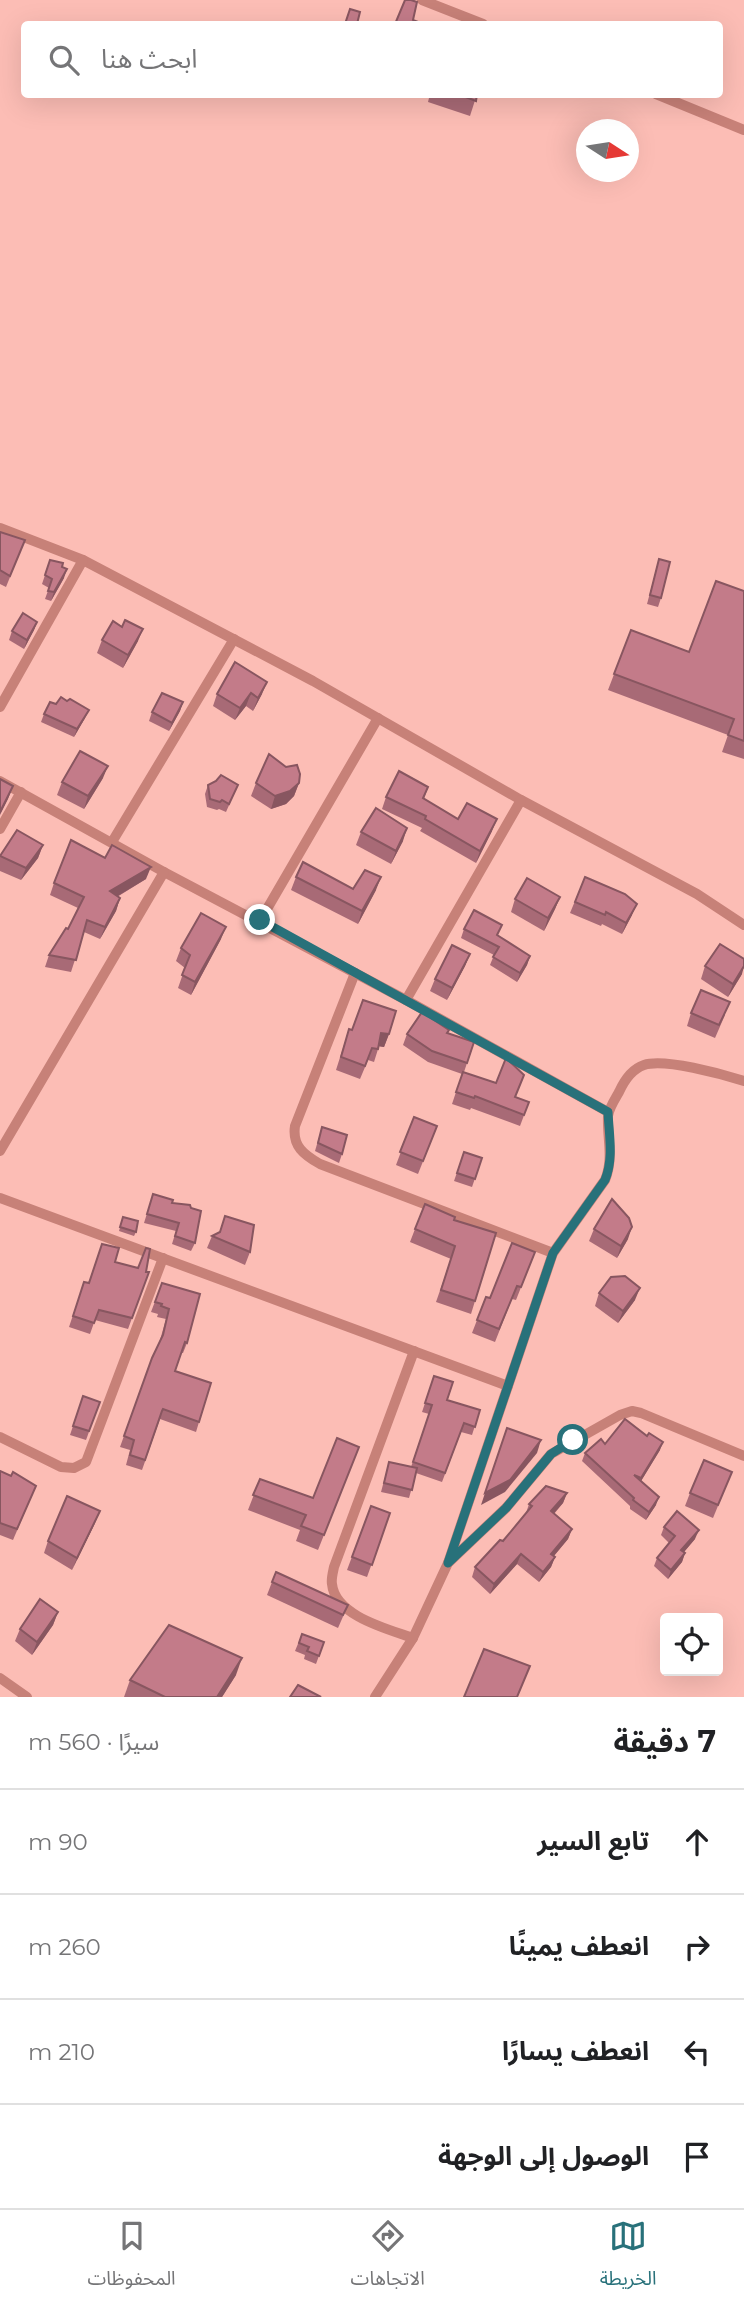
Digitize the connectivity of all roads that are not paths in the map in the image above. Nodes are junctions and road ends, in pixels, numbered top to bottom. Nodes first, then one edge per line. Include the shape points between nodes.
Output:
1 (422, 0) edge
2 (475, 21) edge
3 (666, 98) edge
4 (744, 130) edge
5 (0, 528) edge
6 (83, 560) junction
7 (234, 639) junction
8 (0, 707) edge
9 (378, 718) junction
10 (0, 781) edge
11 (21, 792) junction
12 (521, 800) junction
13 (0, 829) edge
14 (112, 842) junction
15 (164, 872) junction
16 (260, 920) junction
17 (744, 925) edge
18 (355, 973) junction
19 (407, 1000) junction
20 (744, 1081) edge
21 (608, 1112) junction
22 (0, 1151) edge
23 (0, 1198) edge
24 (553, 1253) junction
25 (163, 1258) junction
26 (414, 1351) junction
27 (509, 1386) junction
28 (0, 1437) edge
29 (744, 1456) edge
30 (448, 1563) junction
31 (413, 1638) junction
32 (0, 1678) edge
33 (27, 1697) edge
34 (375, 1697) edge

1 - 2 street
3 - 4 street
5 - 6 street
6 - 7 street
6 - 8 street
7 - 9 street
7 - 14 street
9 - 12 street
9 - 16 street
10 - 11 street
11 - 13 street
11 - 14 street
12 - 17 street via 697,894
12 - 19 street
14 - 15 street
15 - 16 street
15 - 22 street
16 - 18 street
18 - 19 street
18 - 24 street via 295,1126 297,1146 320,1164
19 - 21 street
20 - 21 street via 661,1062 643,1065 623,1083
21 - 24 street via 610,1169
23 - 25 street
24 - 27 street
25 - 26 street
25 - 28 street via 86,1462 74,1468 61,1467
26 - 27 street
26 - 31 street via 334,1567 332,1584 343,1607
27 - 30 street
29 - 30 street via 641,1413 620,1415 551,1454 506,1508
30 - 31 street
31 - 34 street
32 - 33 street

